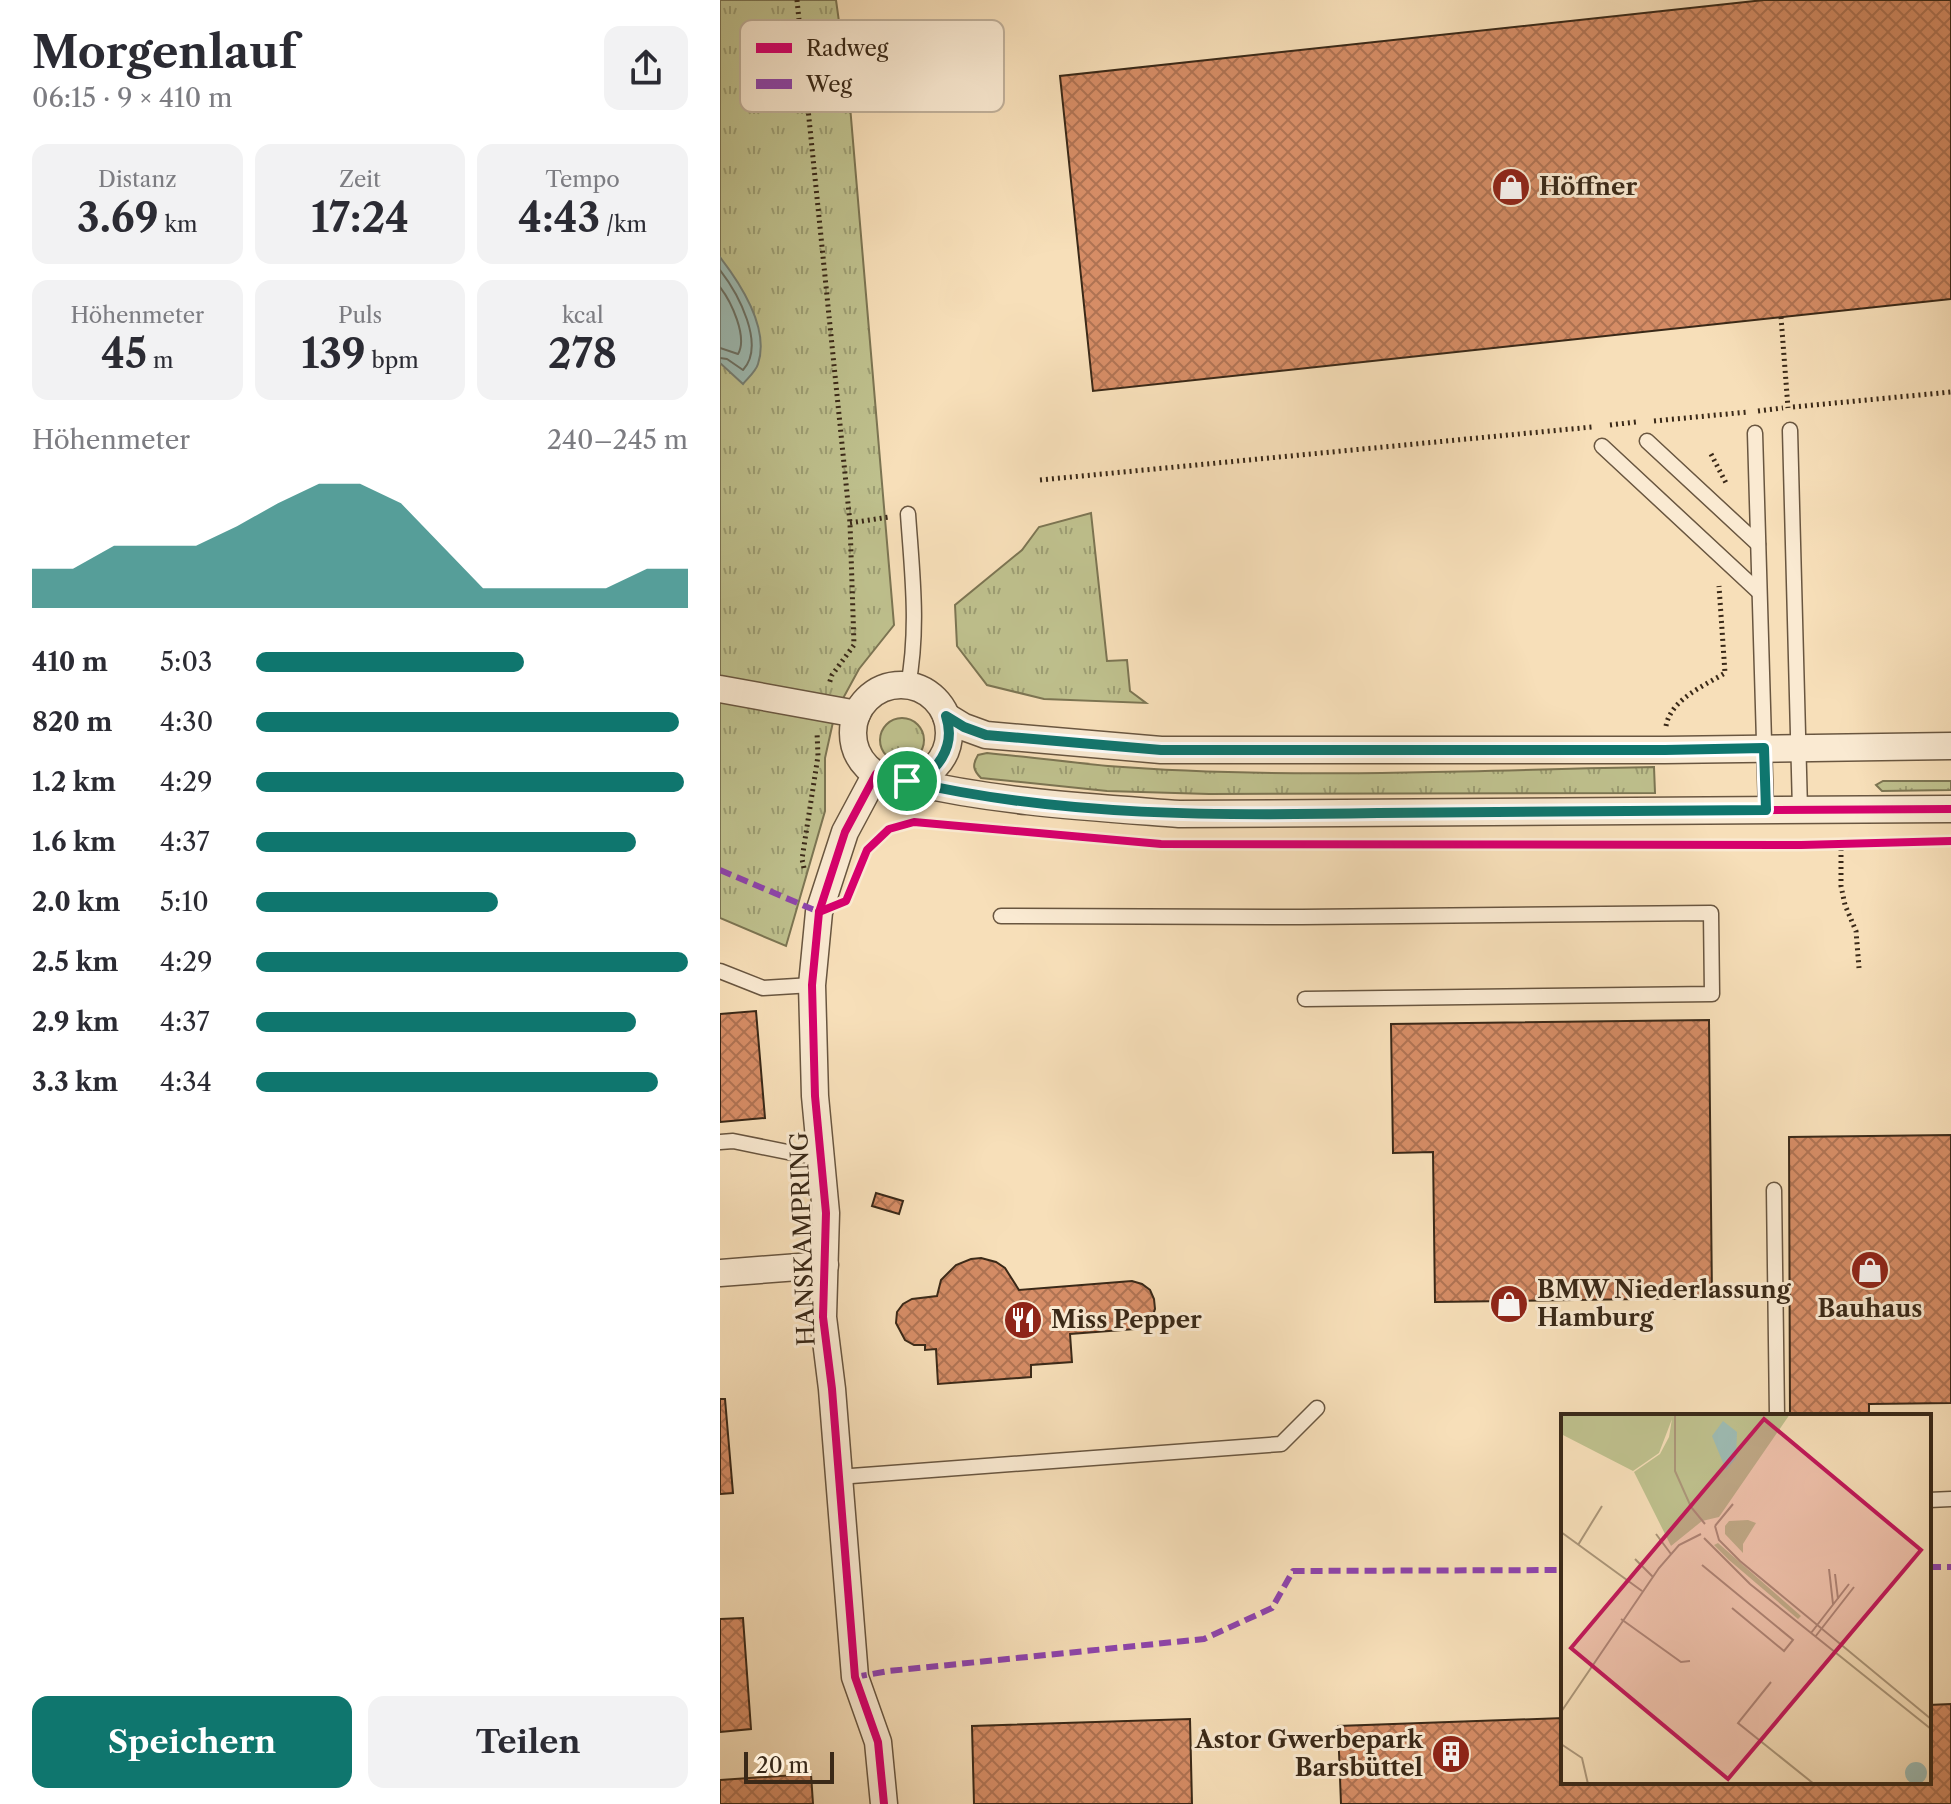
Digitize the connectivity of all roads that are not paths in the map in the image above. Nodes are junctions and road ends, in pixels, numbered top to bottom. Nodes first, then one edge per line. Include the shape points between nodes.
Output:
1 (1790, 430) dead end
2 (1755, 433) dead end
3 (1647, 441) dead end
4 (1602, 446) dead end
5 (908, 514) road end
6 (1758, 544) junction
7 (1759, 592) junction
8 (908, 686) junction
9 (720, 689) edge
10 (857, 714) junction
11 (946, 716) junction
12 (1951, 746) edge
13 (1799, 747) junction
14 (1764, 748) junction
15 (876, 774) junction
16 (907, 781) junction
17 (1951, 809) edge
18 (1766, 810) junction
19 (1800, 810) junction
20 (1001, 916) dead end
21 (720, 971) edge
22 (812, 985) junction
23 (1305, 999) dead end
24 (720, 1142) edge
25 (822, 1159) junction
26 (1774, 1190) dead end
27 (825, 1265) junction
28 (720, 1273) edge
29 (1317, 1408) dead end
30 (1777, 1414) edge
31 (838, 1477) junction
32 (1951, 1499) edge
33 (1931, 1500) edge
34 (884, 1804) edge

1 - 13 lane
2 - 6 lane
3 - 6 lane
4 - 7 lane
5 - 8 lane via 915,649
6 - 7 lane
7 - 14 lane
8 - 10 street via 875,693
8 - 11 street via 934,698
9 - 10 street
10 - 15 street via 855,747
11 - 14 street via 986,735 1161,750
11 - 16 street via 949,739 944,754 929,772
12 - 13 street
13 - 14 street
13 - 19 lane
14 - 18 lane
15 - 16 street
15 - 22 street, HANSKAMPRING via 845,832 819,912
16 - 18 street via 1002,799 1179,814
17 - 19 street
18 - 19 street
20 - 23 lane via 1711,913 1712,994
21 - 22 lane via 763,988
22 - 25 street, HANSKAMPRING
24 - 25 lane
25 - 27 street, HANSKAMPRING
26 - 30 lane
27 - 28 street, HANSKAMPRING
27 - 31 street, HANSKAMPRING via 823,1317
29 - 31 lane via 1281,1444
31 - 34 street, HANSKAMPRING via 855,1677 878,1742
32 - 33 lane

